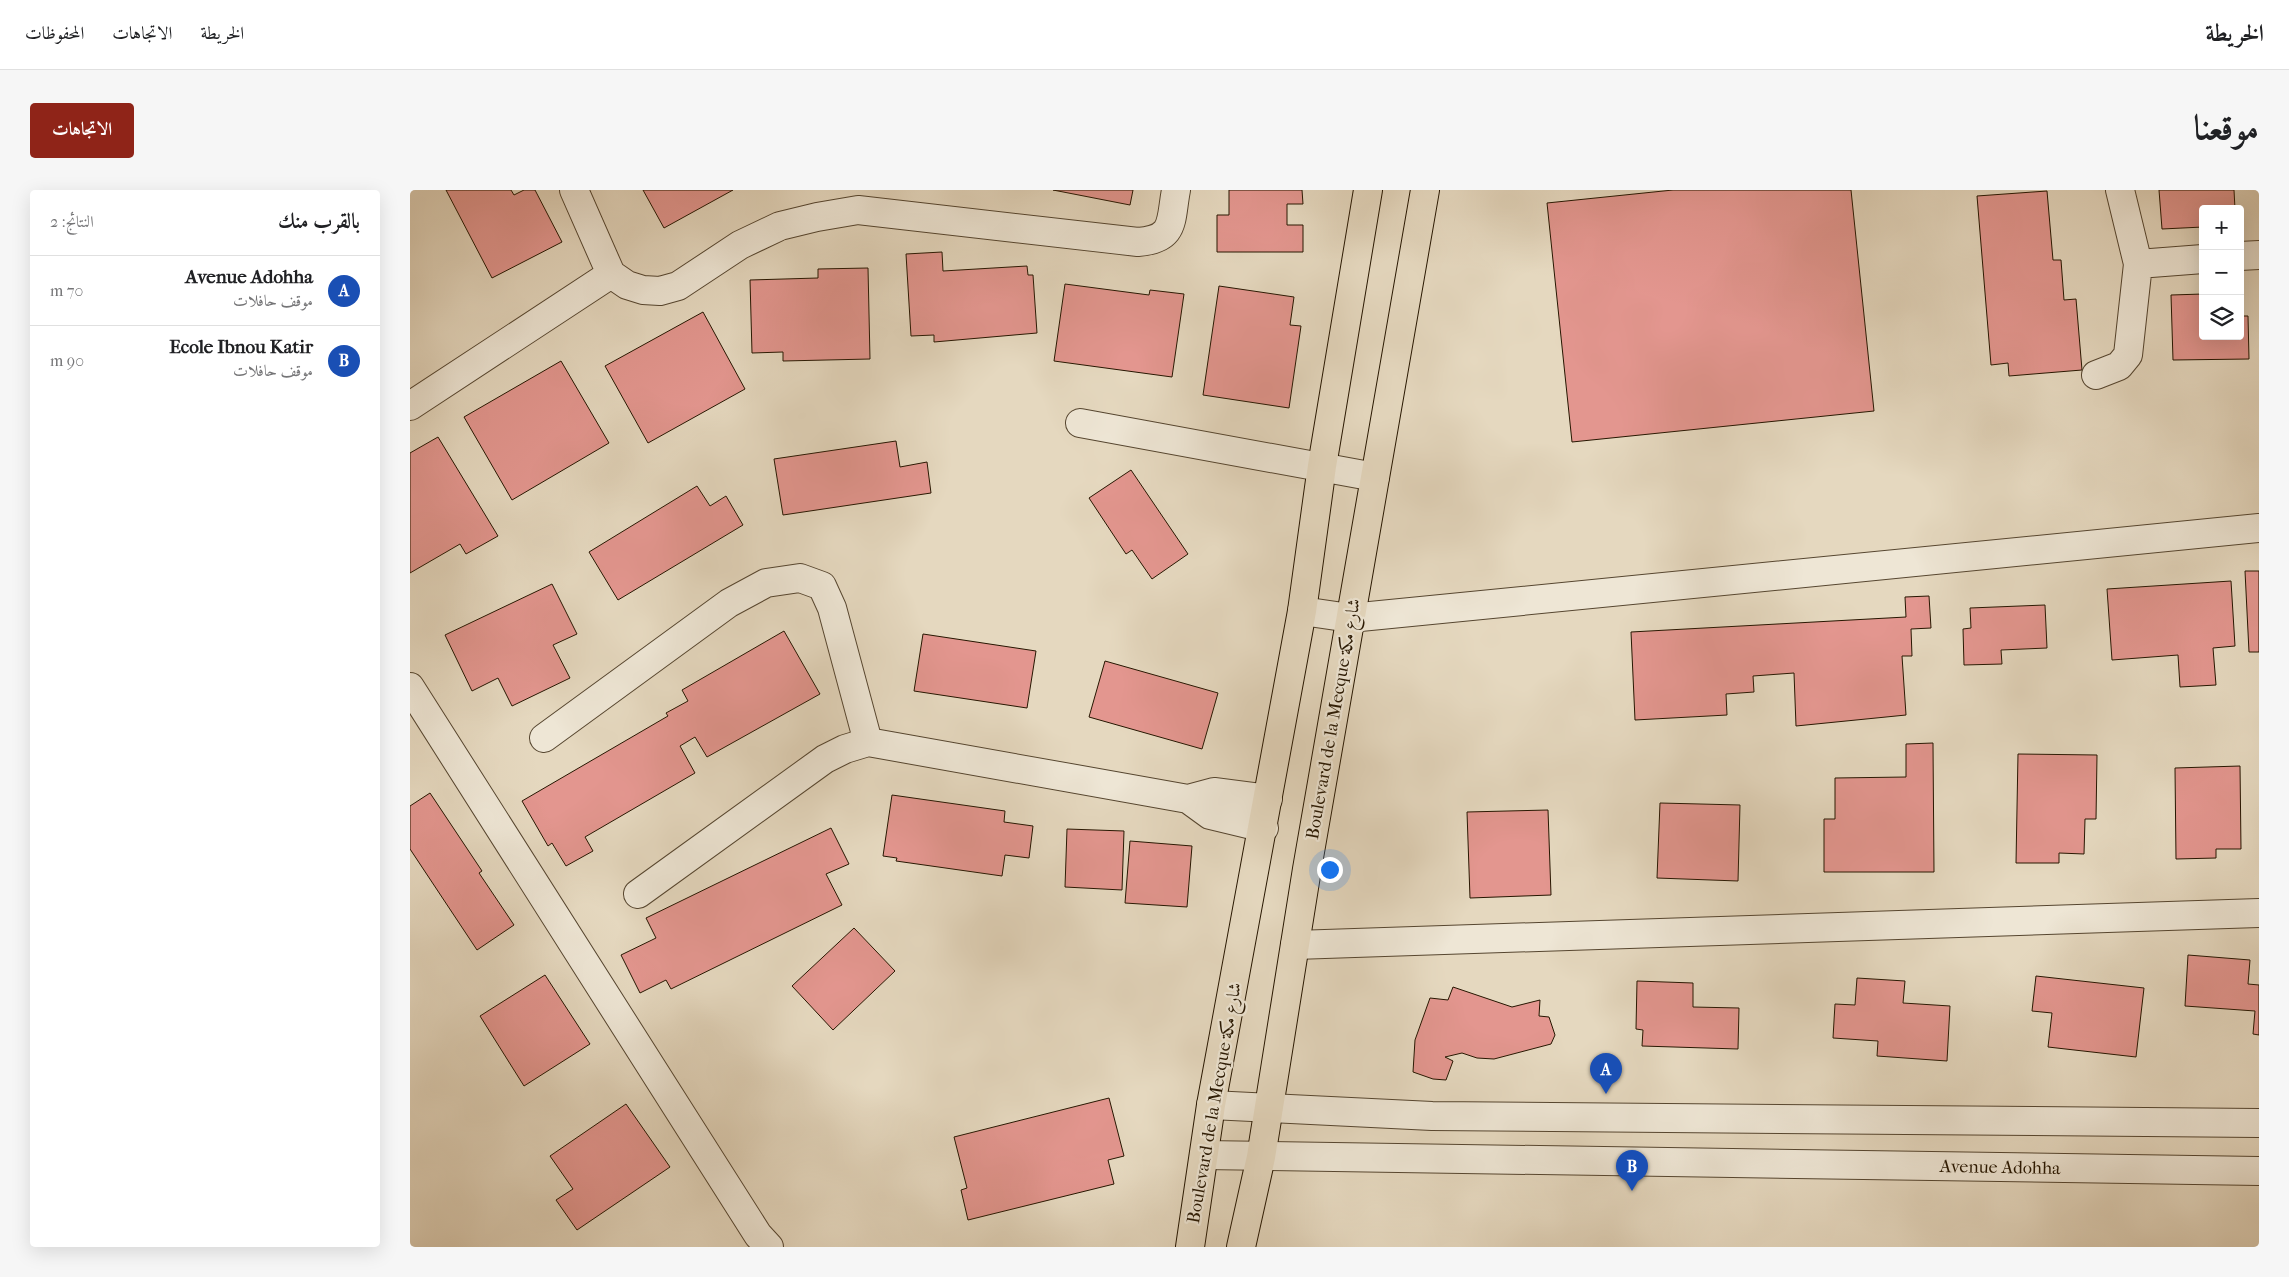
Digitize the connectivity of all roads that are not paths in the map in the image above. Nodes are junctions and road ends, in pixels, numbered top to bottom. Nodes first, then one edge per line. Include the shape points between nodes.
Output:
1 (574, 190) edge
2 (1176, 190) edge
3 (1368, 190) edge
4 (1426, 190) edge
5 (2120, 190) edge
6 (2259, 255) edge
7 (2244, 256) edge
8 (2199, 259) edge
9 (2138, 264) junction
10 (611, 274) junction
11 (2096, 375) dead end
12 (410, 406) edge
13 (1080, 423) dead end
14 (1322, 466) junction
15 (1375, 477) junction
16 (2259, 528) edge
17 (1302, 611) junction
18 (1350, 618) junction
19 (410, 687) edge
20 (544, 738) dead end
21 (868, 742) junction
22 (1188, 800) junction
23 (1268, 800) junction
24 (1264, 828) junction
25 (638, 894) dead end
26 (2259, 913) edge
27 (1295, 945) junction
28 (1211, 1105) junction
29 (1269, 1108) junction
30 (2259, 1123) edge
31 (1204, 1155) junction
32 (1261, 1157) junction
33 (2259, 1171) edge
34 (769, 1247) edge
35 (1190, 1247) edge
36 (1241, 1247) edge

1 - 10 street
2 - 10 street via 1169,229 1152,241 1128,241 858,210 780,226 740,245 678,286 660,291 627,285
3 - 14 main road, Boulevard de la Mecque شارع مكة
4 - 15 main road, Boulevard de la Mecque شارع مكة
5 - 9 street
6 - 7 street
8 - 9 street
9 - 11 street via 2128,356 2119,366
10 - 12 street
13 - 14 street
14 - 15 street
14 - 17 main road, Boulevard de la Mecque شارع مكة
15 - 18 main road, Boulevard de la Mecque شارع مكة
16 - 18 street
17 - 18 street
17 - 23 main road, Boulevard de la Mecque شارع مكة
18 - 27 main road, Boulevard de la Mecque شارع مكة
19 - 34 street via 758,1235
20 - 21 street via 729,603 766,583 800,578 822,586 832,608
21 - 22 street
21 - 25 street via 825,759
22 - 23 street via 1220,792
22 - 24 street via 1210,815
23 - 24 main road, Boulevard de la Mecque شارع مكة
24 - 28 main road, Boulevard de la Mecque شارع مكة
26 - 27 street
27 - 29 main road, Boulevard de la Mecque شارع مكة
28 - 29 street
28 - 31 main road, Boulevard de la Mecque شارع مكة
29 - 30 street via 1432,1116
29 - 32 main road, Boulevard de la Mecque شارع مكة
31 - 32 street, Avenue Adohha
31 - 35 main road, Boulevard de la Mecque شارع مكة
32 - 33 street, Avenue Adohha
32 - 36 main road, Boulevard de la Mecque شارع مكة

